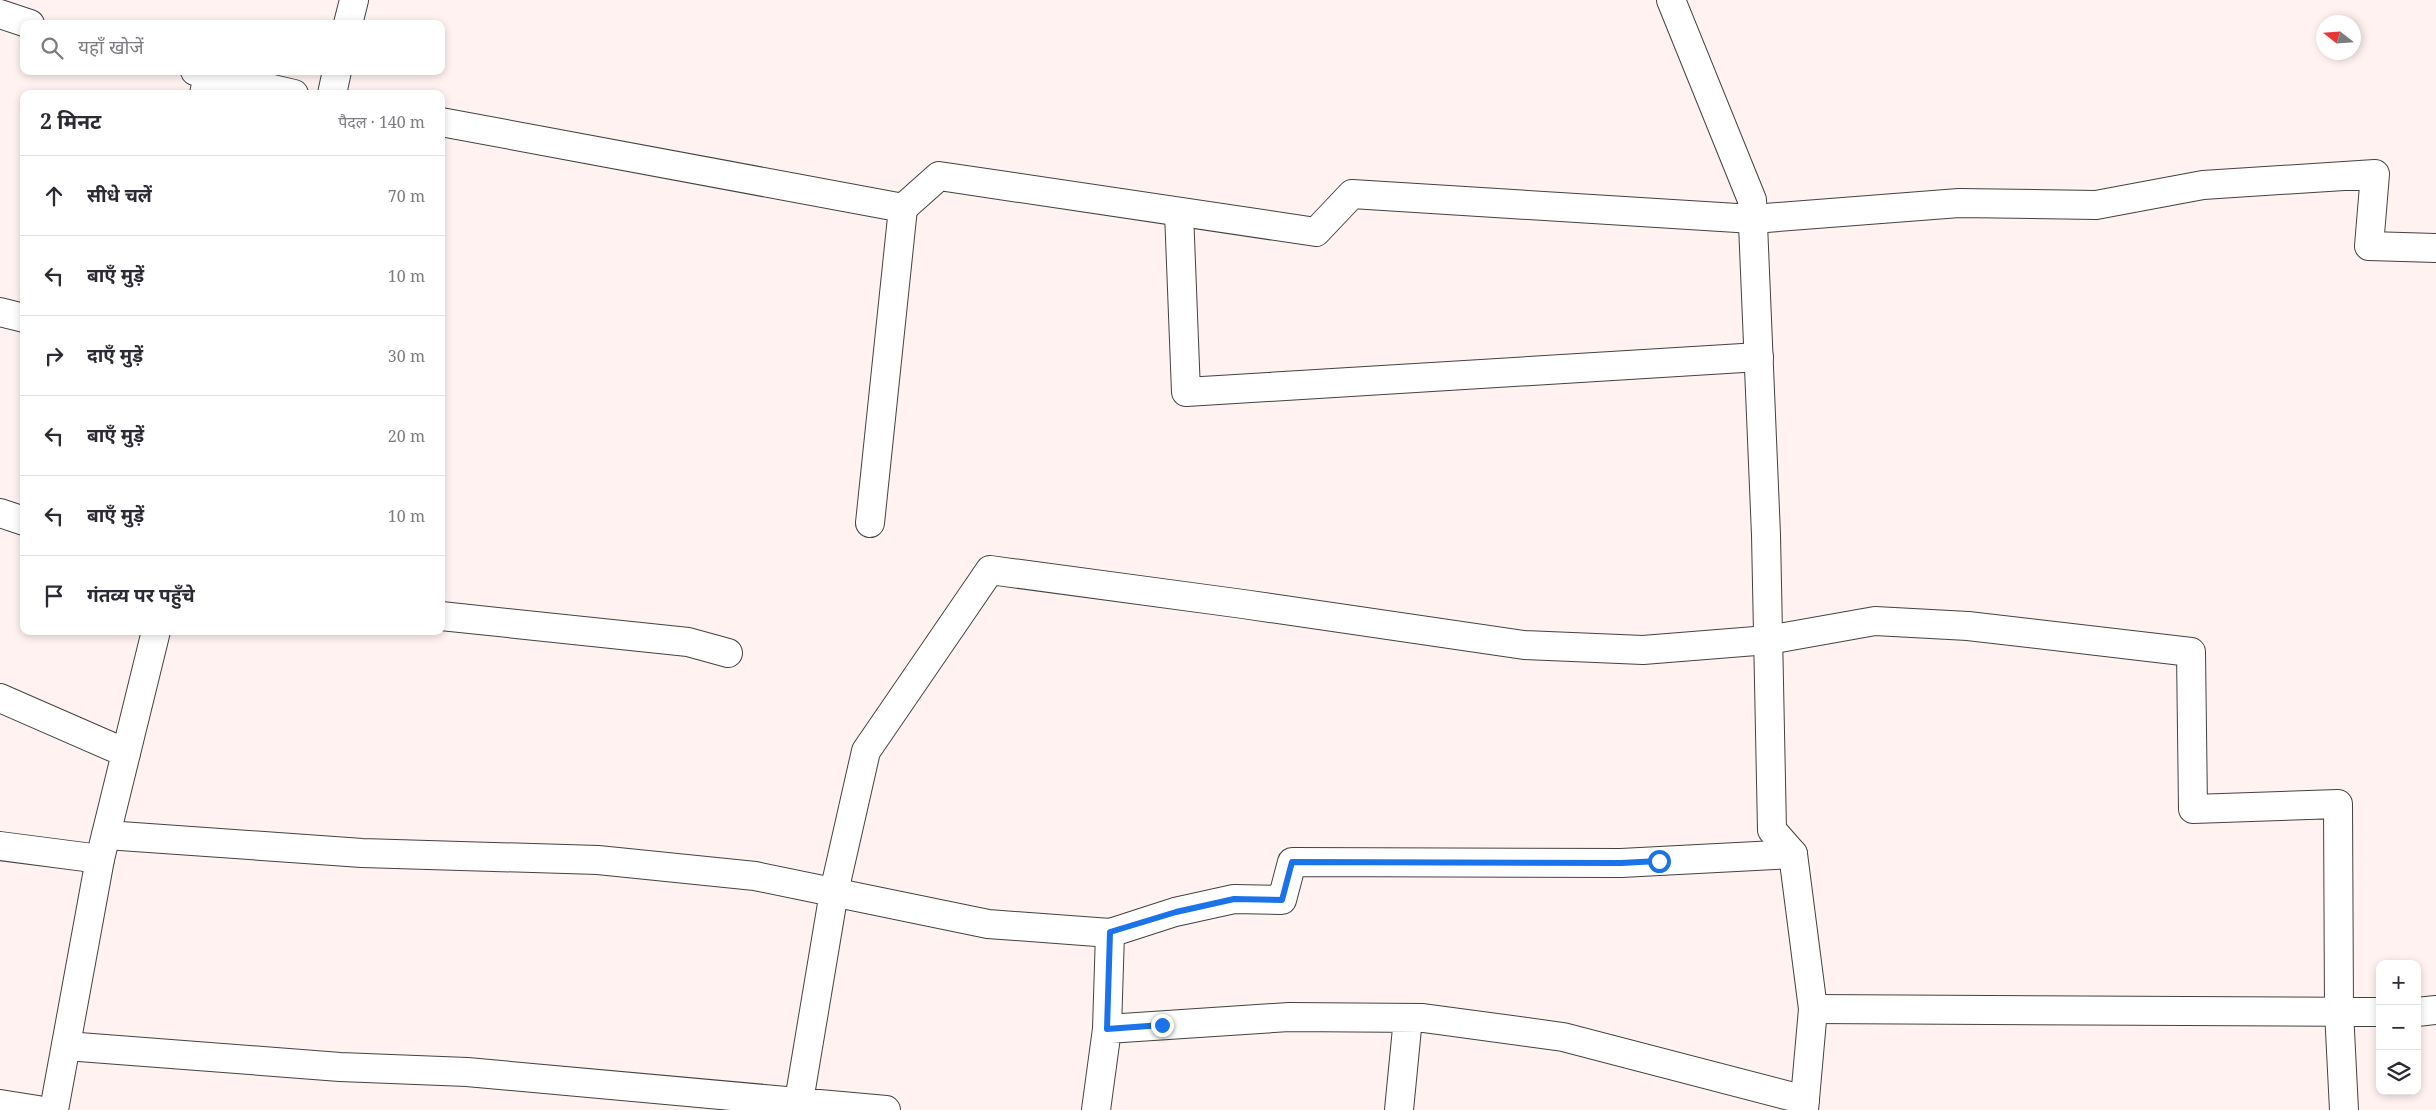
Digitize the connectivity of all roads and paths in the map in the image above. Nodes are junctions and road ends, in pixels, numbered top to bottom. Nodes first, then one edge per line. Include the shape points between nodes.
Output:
1 (354, 0) edge
2 (1671, 0) edge
3 (0, 14) edge
4 (349, 20) edge
5 (20, 21) edge
6 (336, 75) edge
7 (203, 80) edge
8 (268, 90) edge
9 (333, 90) edge
10 (445, 123) edge
11 (903, 208) junction
12 (1179, 212) junction
13 (1753, 219) junction
14 (2436, 248) edge
15 (0, 312) edge
16 (20, 317) edge
17 (1759, 357) junction
18 (0, 513) edge
19 (20, 520) edge
20 (870, 523) dead end
21 (445, 616) edge
22 (155, 635) edge
23 (1768, 640) junction
24 (728, 653) dead end
25 (0, 698) edge
26 (126, 753) junction
27 (0, 846) edge
28 (103, 847) junction
29 (1793, 854) junction
30 (834, 892) junction
31 (1110, 932) junction
32 (1813, 1009) junction
33 (2436, 1010) edge
34 (2339, 1011) junction
35 (2376, 1012) edge
36 (2421, 1012) edge
37 (1408, 1018) junction
38 (1107, 1029) junction
39 (66, 1046) junction
40 (799, 1102) junction
41 (0, 1104) edge
42 (1805, 1105) edge
43 (857, 1108) edge
44 (38, 1110) edge
45 (54, 1110) edge
46 (886, 1110) edge
47 (1096, 1110) edge
48 (1399, 1110) edge
49 (2344, 1110) edge

1 - 4 street
2 - 13 street via 1752,200
3 - 5 street
6 - 9 street
7 - 8 street
10 - 11 street
11 - 12 street via 939,176
11 - 20 street
12 - 13 street via 1316,232 1352,194
12 - 17 street via 1186,392
13 - 14 street via 1960,203 2096,205 2203,185 2375,174 2369,246
13 - 17 street
15 - 16 street
17 - 23 street
18 - 19 street
21 - 24 street via 688,642
22 - 26 street
23 - 29 street via 1772,830
23 - 30 street via 1643,650 1524,645 990,570 866,751
23 - 34 street via 1875,621 1968,626 2192,652 2193,809 2338,804
25 - 26 street
26 - 28 street
27 - 28 street
28 - 30 street via 598,860 755,876
28 - 39 street
29 - 31 street via 1621,863 1292,862 1282,900 1234,899
29 - 32 street
30 - 31 street via 988,924
30 - 40 street
31 - 38 street
32 - 34 street
32 - 42 street
33 - 36 street
34 - 35 street
34 - 49 street
37 - 38 street via 1289,1016
37 - 42 street via 1563,1037
37 - 48 street
38 - 47 street
39 - 40 street via 340,1067 468,1072
39 - 45 street
40 - 43 street
41 - 44 street
43 - 46 street

